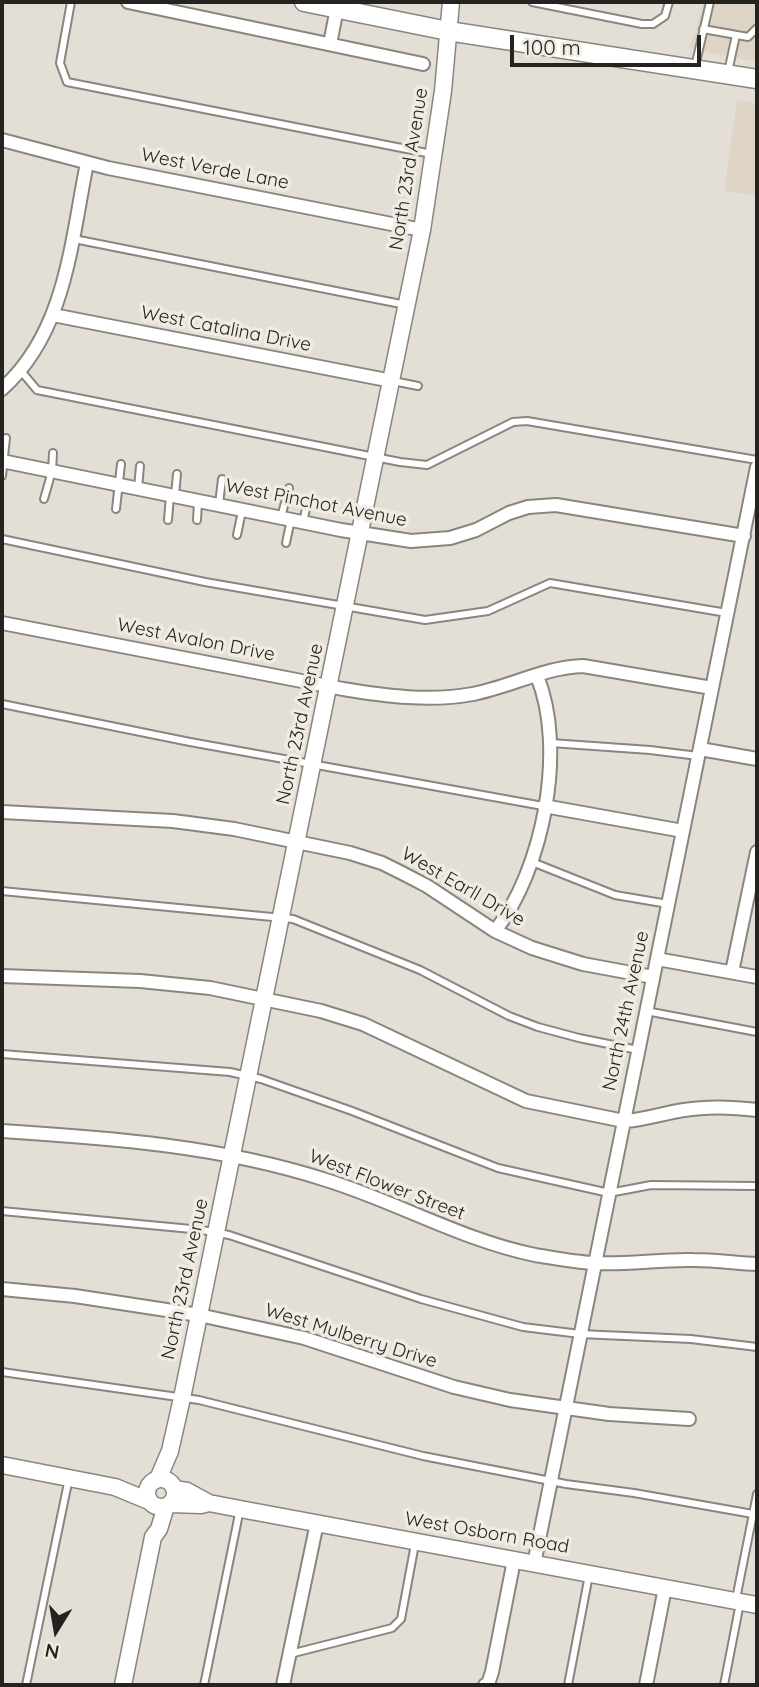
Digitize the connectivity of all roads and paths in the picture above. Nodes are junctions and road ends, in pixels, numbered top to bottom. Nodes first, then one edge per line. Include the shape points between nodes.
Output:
1 (71, 2) edge
2 (128, 2) edge
3 (304, 2) edge
4 (451, 2) edge
5 (532, 2) edge
6 (670, 2) edge
7 (710, 2) edge
8 (337, 5) edge
9 (757, 28) edge
10 (702, 29) junction
11 (448, 31) junction
12 (736, 35) junction
13 (330, 44) junction
14 (424, 64) dead end
15 (694, 69) junction
16 (728, 74) junction
17 (757, 79) edge
18 (2, 140) edge
19 (433, 155) junction
20 (87, 163) junction
21 (422, 230) junction
22 (72, 239) junction
23 (407, 306) junction
24 (53, 315) junction
25 (21, 371) junction
26 (392, 381) junction
27 (418, 386) dead end
28 (2, 389) edge
29 (6, 438) dead end
30 (53, 453) dead end
31 (376, 456) junction
32 (757, 460) edge
33 (3, 461) edge
34 (121, 464) dead end
35 (140, 467) dead end
36 (757, 467) edge
37 (52, 471) junction
38 (177, 474) dead end
39 (2, 476) edge
40 (222, 479) dead end
41 (118, 484) junction
42 (138, 488) junction
43 (289, 488) dead end
44 (172, 494) junction
45 (44, 499) dead end
46 (198, 500) junction
47 (308, 500) dead end
48 (219, 504) junction
49 (116, 509) dead end
50 (242, 509) junction
51 (292, 519) junction
52 (168, 520) dead end
53 (197, 520) dead end
54 (361, 533) junction
55 (237, 535) dead end
56 (744, 536) junction
57 (2, 539) edge
58 (286, 543) dead end
59 (345, 607) junction
60 (727, 613) junction
61 (2, 622) edge
62 (537, 676) junction
63 (329, 686) junction
64 (712, 688) junction
65 (2, 704) edge
66 (551, 743) junction
67 (699, 752) junction
68 (753, 758) edge
69 (313, 765) junction
70 (544, 806) junction
71 (2, 812) edge
72 (683, 831) junction
73 (297, 841) junction
74 (757, 852) edge
75 (532, 862) junction
76 (2, 891) edge
77 (668, 904) junction
78 (281, 918) junction
79 (495, 931) junction
80 (657, 959) junction
81 (732, 972) junction
82 (2, 976) edge
83 (653, 977) junction
84 (757, 977) edge
85 (264, 1000) junction
86 (646, 1012) junction
87 (757, 1032) edge
88 (638, 1050) junction
89 (2, 1054) edge
90 (249, 1076) junction
91 (757, 1110) edge
92 (624, 1121) junction
93 (2, 1131) edge
94 (232, 1156) junction
95 (757, 1186) edge
96 (609, 1193) junction
97 (2, 1211) edge
98 (216, 1233) junction
99 (595, 1264) junction
100 (757, 1264) edge
101 (2, 1289) edge
102 (199, 1315) junction
103 (580, 1334) junction
104 (757, 1347) edge
105 (2, 1373) edge
106 (182, 1398) junction
107 (565, 1408) junction
108 (689, 1419) dead end
109 (2, 1465) edge
110 (69, 1478) junction
111 (550, 1481) junction
112 (161, 1494) junction
113 (757, 1494) edge
114 (240, 1509) junction
115 (753, 1514) junction
116 (317, 1523) junction
117 (416, 1542) junction
118 (514, 1560) junction
119 (534, 1564) junction
120 (590, 1573) junction
121 (665, 1588) junction
122 (738, 1601) junction
123 (757, 1605) edge
124 (290, 1654) junction
125 (26, 1685) edge
126 (123, 1685) edge
127 (204, 1685) edge
128 (283, 1685) edge
129 (486, 1685) edge
130 (568, 1685) edge
131 (646, 1685) edge
132 (724, 1685) edge

1 - 19 lane via 60,63 67,82
2 - 13 street
3 - 8 main road
4 - 11 street, North 23rd Avenue
5 - 6 lane via 642,24 653,24 665,16
7 - 10 lane
8 - 11 main road
8 - 13 street
9 - 12 lane via 748,37
10 - 12 lane
10 - 15 lane
11 - 15 main road
11 - 19 street, North 23rd Avenue
12 - 16 lane
13 - 14 street
15 - 16 main road
16 - 17 main road
18 - 20 street, West Verde Lane
19 - 21 street, North 23rd Avenue
20 - 21 street, West Verde Lane
20 - 22 street
21 - 23 street, North 23rd Avenue
22 - 23 lane
22 - 24 street
23 - 26 street, North 23rd Avenue
24 - 25 street
24 - 26 street, West Catalina Drive
25 - 28 street
25 - 31 lane via 37,390
26 - 27 lane
26 - 31 street, North 23rd Avenue
29 - 33 lane
30 - 37 lane
31 - 32 lane via 427,465 513,422 527,421
31 - 54 street, North 23rd Avenue
33 - 37 street, West Pinchot Avenue
33 - 39 lane
34 - 41 lane
35 - 42 lane
36 - 56 street, North 24th Avenue
37 - 41 street, West Pinchot Avenue
37 - 45 lane
38 - 44 lane
40 - 48 lane
41 - 42 street, West Pinchot Avenue
41 - 49 lane
42 - 44 street, West Pinchot Avenue
43 - 51 lane
44 - 46 street, West Pinchot Avenue
44 - 52 lane
46 - 48 street, West Pinchot Avenue
46 - 53 lane
47 - 51 lane
48 - 50 street, West Pinchot Avenue
50 - 51 street, West Pinchot Avenue
50 - 55 lane
51 - 54 street, West Pinchot Avenue
51 - 58 lane
54 - 56 street, West Pinchot Avenue via 411,541 450,538 528,507 556,505
54 - 59 street, North 23rd Avenue
56 - 60 street, North 24th Avenue
57 - 59 lane
59 - 60 lane via 425,620 488,611 559,583
59 - 63 street, North 23rd Avenue
60 - 64 street, North 24th Avenue
61 - 63 street, West Avalon Drive
62 - 63 street, West Avalon Drive via 449,697 391,696
62 - 64 street, West Avalon Drive via 583,666
62 - 66 street
63 - 69 street, North 23rd Avenue
64 - 67 street, North 24th Avenue
65 - 69 lane
66 - 67 lane
66 - 70 street
67 - 68 street
67 - 72 street, North 24th Avenue
69 - 70 lane
69 - 73 street, North 23rd Avenue
70 - 72 street
70 - 75 street
71 - 73 street, West Earll Drive via 173,821
72 - 77 street, North 24th Avenue
73 - 78 street, North 23rd Avenue
73 - 79 street, West Earll Drive via 382,863
74 - 81 street
75 - 77 lane via 615,895
75 - 79 street
76 - 78 lane
77 - 80 street, North 24th Avenue
78 - 85 street, North 23rd Avenue
78 - 88 lane via 408,965 528,1023
79 - 83 street, West Earll Drive via 561,958
80 - 81 street
80 - 83 street, North 24th Avenue
81 - 84 street
82 - 85 street via 140,981 210,988
83 - 86 street, North 24th Avenue
85 - 90 street, North 23rd Avenue
85 - 92 street via 363,1024 526,1101
86 - 87 lane
86 - 88 street, North 24th Avenue
88 - 92 street, North 24th Avenue
89 - 90 lane
90 - 94 street, North 23rd Avenue
90 - 96 lane via 498,1168
91 - 92 street via 688,1109
92 - 96 street, North 24th Avenue
93 - 94 street, West Flower Street via 108,1138
94 - 98 street, North 23rd Avenue
94 - 99 street, West Flower Street via 325,1179 477,1239
95 - 96 lane via 651,1185
96 - 99 street, North 24th Avenue
97 - 98 lane
98 - 102 street, North 23rd Avenue
98 - 103 lane via 421,1300 523,1327
99 - 100 street, West Flower Street via 693,1260
99 - 103 street, North 24th Avenue
101 - 102 street, West Mulberry Drive
102 - 106 street, North 23rd Avenue
102 - 107 street, West Mulberry Drive via 304,1338 454,1387
103 - 104 lane
103 - 107 street, North 24th Avenue
105 - 106 lane
106 - 111 lane via 423,1456
106 - 112 street, North 23rd Avenue via 170,1451 173,1460
107 - 108 street, West Mulberry Drive
107 - 111 street, North 24th Avenue
109 - 110 street, West Osborn Road
110 - 112 street, West Osborn Road via 115,1486 127,1483
110 - 125 lane
111 - 115 lane
111 - 119 street, North 24th Avenue
112 - 114 street, West Osborn Road
112 - 126 street, North 23rd Avenue via 150,1528 153,1537
113 - 115 lane
114 - 116 street, West Osborn Road
114 - 127 lane
115 - 122 lane
116 - 117 street, West Osborn Road
116 - 124 street
117 - 118 street, West Osborn Road
117 - 124 lane via 401,1619 392,1628
118 - 119 street, West Osborn Road
118 - 129 street
119 - 120 street, West Osborn Road
120 - 121 street, West Osborn Road
120 - 130 lane
121 - 122 street, West Osborn Road
121 - 131 street
122 - 123 street, West Osborn Road
122 - 132 lane
124 - 128 street

